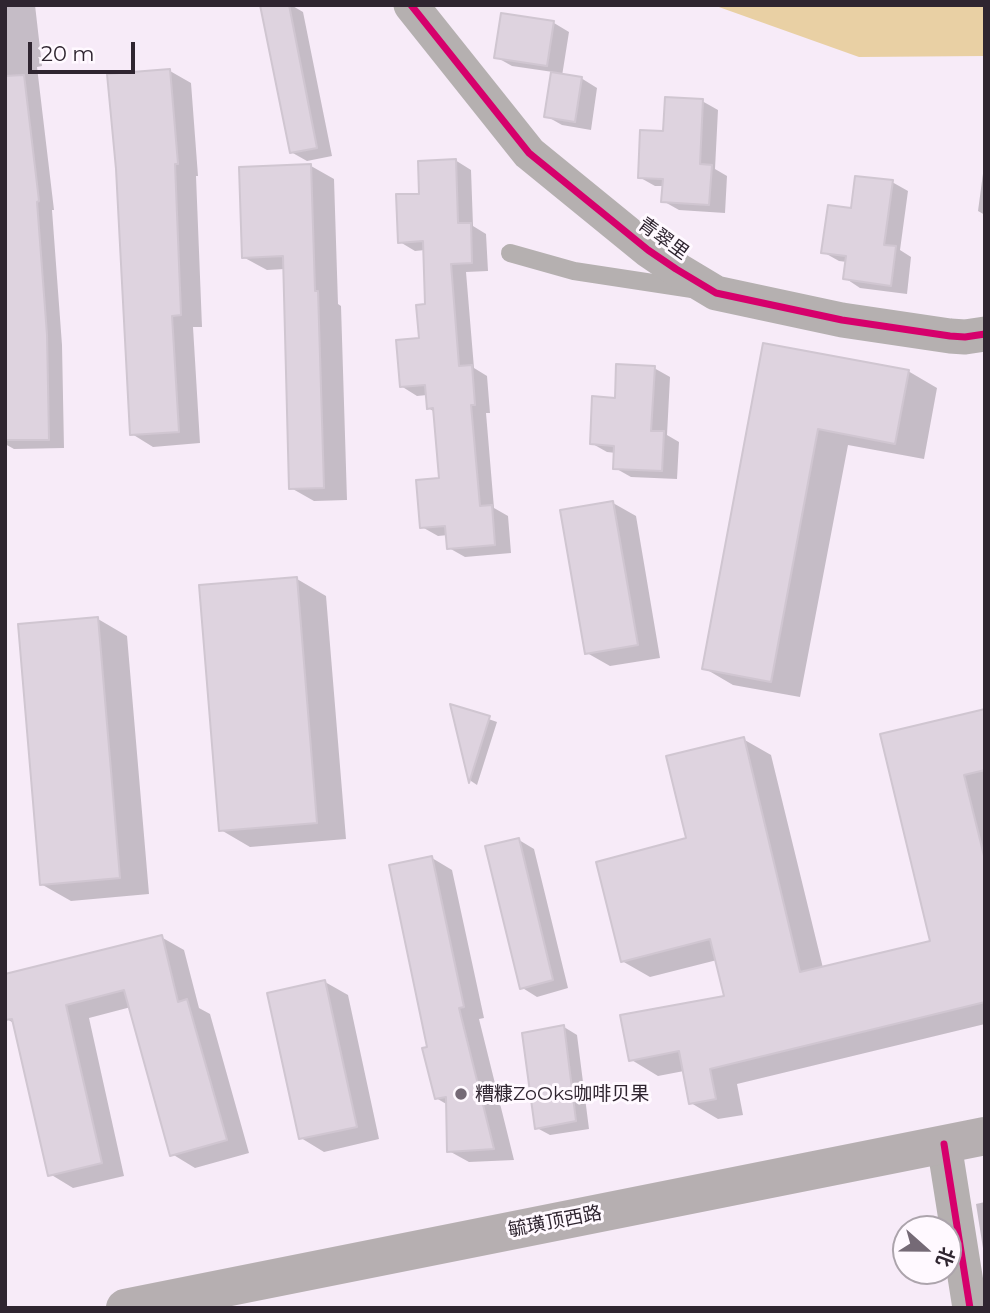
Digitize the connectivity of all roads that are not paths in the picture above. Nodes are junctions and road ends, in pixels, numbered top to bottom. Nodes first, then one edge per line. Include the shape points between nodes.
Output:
1 (411, 5) edge
2 (510, 253) dead end
3 (716, 293) junction
4 (985, 334) edge
5 (985, 1136) edge
6 (944, 1144) junction
7 (125, 1308) edge
8 (970, 1308) edge

1 - 3 street, 青翠里 via 529,153 648,250
2 - 3 lane via 575,271
3 - 4 street, 青翠里 via 842,320 950,336
5 - 6 main road, 毓璜顶西路
6 - 7 main road, 毓璜顶西路
6 - 8 street

